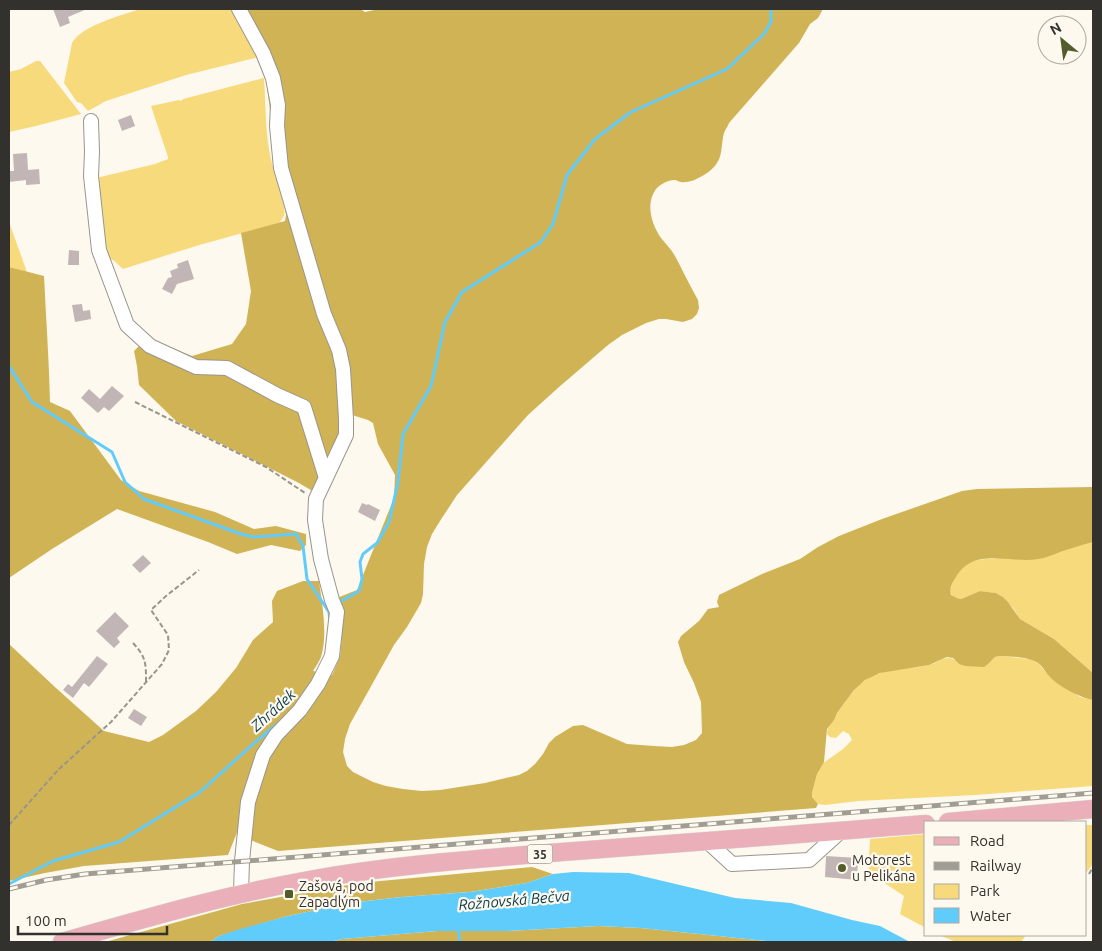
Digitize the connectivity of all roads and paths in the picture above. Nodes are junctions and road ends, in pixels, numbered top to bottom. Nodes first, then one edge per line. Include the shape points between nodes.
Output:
1 (239, 9) edge
2 (91, 121) dead end
3 (135, 402) dead end
4 (326, 478) junction
5 (316, 499) junction
6 (199, 570) dead end
7 (133, 643) dead end
8 (146, 682) junction
9 (1093, 809) edge
10 (959, 821) edge
11 (924, 824) edge
12 (9, 825) edge
13 (841, 831) junction
14 (707, 841) junction
15 (1093, 867) edge
16 (1089, 874) dead end
17 (241, 893) junction
18 (62, 942) edge

1 - 4 street via 263,52 273,78 278,105 281,168 343,369 346,435
2 - 4 street via 91,176 99,250 127,325 150,346 196,367 227,368 304,407
3 - 5 path via 266,467
4 - 5 street
5 - 17 street via 314,507 320,559 334,606 332,656 300,710 276,735 263,755 248,802
6 - 8 path via 151,610 168,635 169,650
7 - 8 path via 145,661
8 - 12 path via 110,722 59,769
9 - 10 main road
11 - 13 main road, 35
13 - 14 main road, 35
13 - 14 street via 809,860 732,864
14 - 17 main road, 35 via 385,868
15 - 16 path
17 - 18 main road, 35

